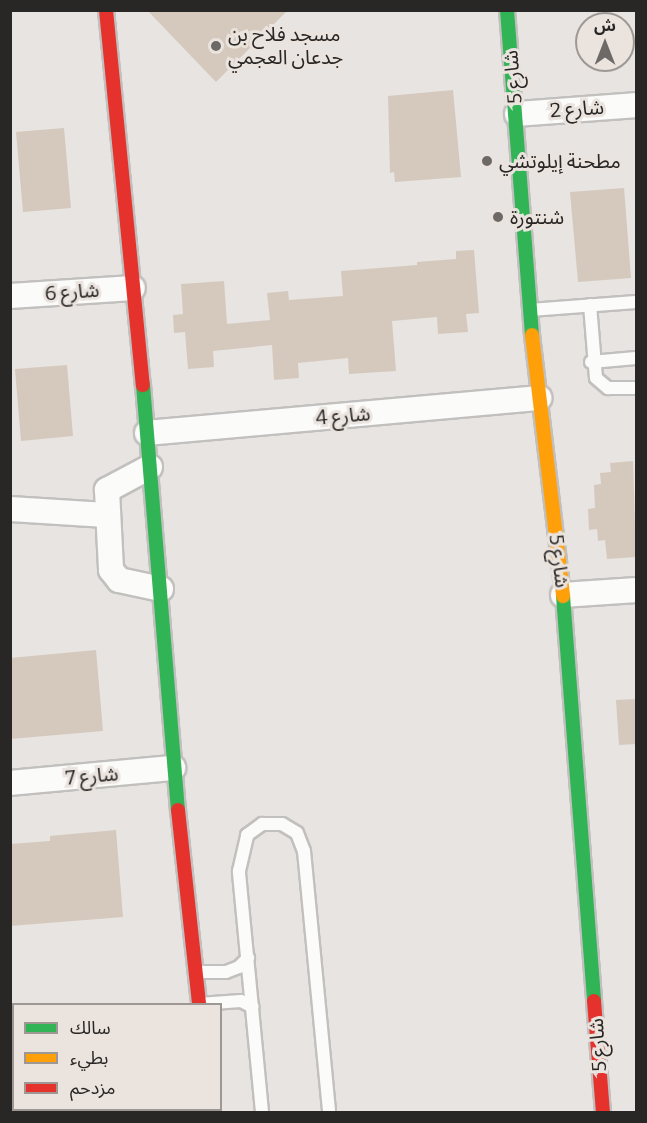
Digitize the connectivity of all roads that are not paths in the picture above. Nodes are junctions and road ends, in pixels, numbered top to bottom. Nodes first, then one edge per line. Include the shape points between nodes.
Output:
1 (106, 10) edge
2 (507, 10) edge
3 (636, 105) edge
4 (517, 114) junction
5 (133, 288) junction
6 (10, 296) edge
7 (636, 302) edge
8 (590, 305) junction
9 (529, 310) junction
10 (636, 358) edge
11 (591, 362) junction
12 (636, 388) edge
13 (538, 398) junction
14 (147, 433) junction
15 (150, 467) junction
16 (10, 509) edge
17 (106, 515) junction
18 (161, 589) junction
19 (636, 590) edge
20 (563, 595) junction
21 (173, 768) junction
22 (10, 783) edge
23 (248, 958) junction
24 (195, 972) junction
25 (199, 1003) edge
26 (213, 1003) edge
27 (254, 1007) junction
28 (262, 1113) edge
29 (329, 1113) edge
30 (603, 1113) edge

1 - 5 street
2 - 4 street, شارع 5
3 - 4 street, شارع 2
4 - 9 street, شارع 5
5 - 6 street, شارع 6
5 - 14 street
7 - 8 lane
8 - 9 lane
8 - 11 lane
9 - 13 street, شارع 5
10 - 11 lane
11 - 12 lane via 601,384 617,390
13 - 14 street, شارع 4
13 - 20 street, شارع 5
14 - 15 street
15 - 17 street via 107,490
15 - 18 street
16 - 17 street
17 - 18 street via 114,577
18 - 21 street
19 - 20 street
20 - 30 street, شارع 5
21 - 22 street, شارع 7
21 - 24 street
23 - 24 lane via 239,968 226,972
23 - 27 lane
23 - 29 lane via 239,871 242,846 247,835 262,824 282,824 297,833 304,851
24 - 25 street
26 - 27 lane via 241,1001
27 - 28 lane

